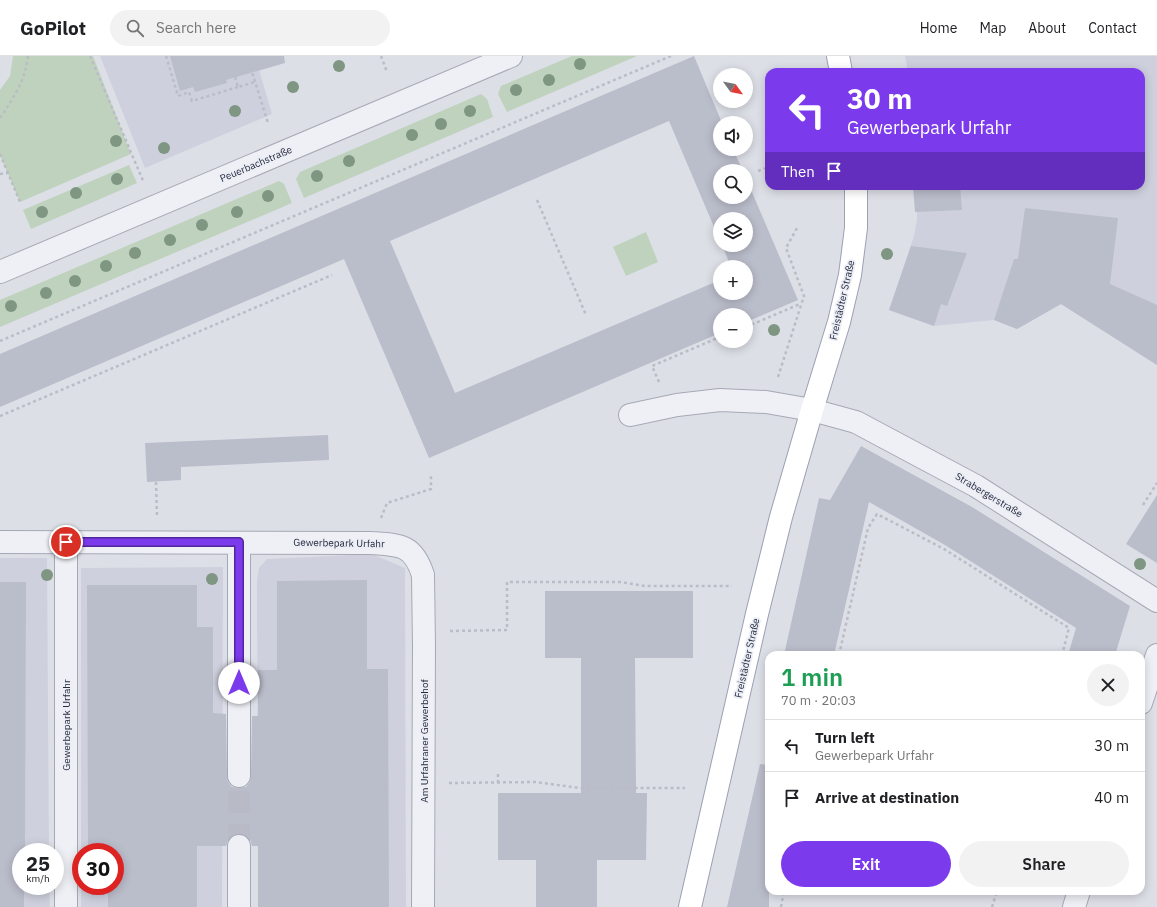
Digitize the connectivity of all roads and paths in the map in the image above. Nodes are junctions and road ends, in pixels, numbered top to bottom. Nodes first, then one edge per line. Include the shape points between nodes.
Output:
1 (28, 56) edge
2 (90, 56) edge
3 (166, 56) edge
4 (247, 56) edge
5 (381, 56) edge
6 (511, 56) edge
7 (671, 56) edge
8 (838, 56) edge
9 (840, 68) edge
10 (387, 72) dead end
11 (235, 77) dead end
12 (255, 82) junction
13 (238, 87) junction
14 (0, 118) edge
15 (268, 123) dead end
16 (0, 154) edge
17 (765, 168) edge
18 (758, 171) dead end
19 (8, 173) junction
20 (0, 174) edge
21 (141, 177) dead end
22 (856, 190) edge
23 (537, 200) dead end
24 (20, 202) dead end
25 (797, 228) dead end
26 (0, 272) edge
27 (332, 274) dead end
28 (801, 304) junction
29 (586, 315) dead end
30 (753, 324) edge
31 (713, 340) edge
32 (0, 341) edge
33 (778, 374) dead end
34 (660, 384) dead end
35 (812, 410) junction
36 (630, 415) dead end
37 (0, 416) edge
38 (431, 474) dead end
39 (156, 482) dead end
40 (1157, 483) edge
41 (1143, 505) dead end
42 (0, 542) edge
43 (66, 542) junction
44 (157, 542) junction
45 (239, 542) junction
46 (371, 542) junction
47 (423, 575) joint
48 (732, 586) dead end
49 (1157, 601) edge
50 (424, 631) junction
51 (840, 651) edge
52 (1063, 651) edge
53 (1157, 655) edge
54 (1145, 691) edge
55 (498, 772) dead end
56 (239, 776) tunnel mouth
57 (424, 783) junction
58 (498, 783) junction
59 (685, 788) dead end
60 (239, 846) tunnel mouth
61 (783, 895) edge
62 (996, 895) edge
63 (1078, 895) edge
64 (66, 907) edge
65 (239, 907) edge
66 (423, 907) edge
67 (690, 907) edge
68 (781, 907) edge
69 (992, 907) edge
70 (1074, 907) edge

1 - 14 path via 27,70 20,87
2 - 21 path
3 - 13 path via 178,96 189,92 192,101
4 - 12 path
5 - 10 path
6 - 26 street, Peuerbachstraße
7 - 32 path
8 - 9 main road
11 - 13 path
12 - 13 path
12 - 15 path
16 - 19 path
17 - 18 path
19 - 20 path
19 - 24 path
22 - 35 main road, Freistädter Straße via 856,228 850,275 839,322
23 - 29 path
25 - 28 path via 786,248 804,296
27 - 37 path
28 - 30 path
28 - 33 path
31 - 34 path via 652,366
35 - 36 street via 758,401 720,400 677,405
35 - 49 street, Strabergerstraße via 856,422 976,486
35 - 67 main road, Freistädter Straße via 781,517 757,614
38 - 46 path via 431,489 387,503
39 - 44 path
40 - 41 path
42 - 43 street, Gewerbepark Urfahr
43 - 44 street, Gewerbepark Urfahr
43 - 64 street, Gewerbepark Urfahr
44 - 45 street, Gewerbepark Urfahr
45 - 46 street, Gewerbepark Urfahr
45 - 56 street
46 - 47 street, Gewerbepark Urfahr via 398,545 412,553
47 - 50 street, Am Urfahraner Gewerbehof
48 - 50 path via 645,586 620,582 507,582 507,630
50 - 57 street, Am Urfahraner Gewerbehof
51 - 52 path via 868,528 877,514 944,549 1069,628
53 - 54 street
55 - 58 path
57 - 58 path
57 - 66 street, Am Urfahraner Gewerbehof
58 - 59 path via 535,782 580,788
60 - 65 street
61 - 68 path
62 - 69 path
63 - 70 street

